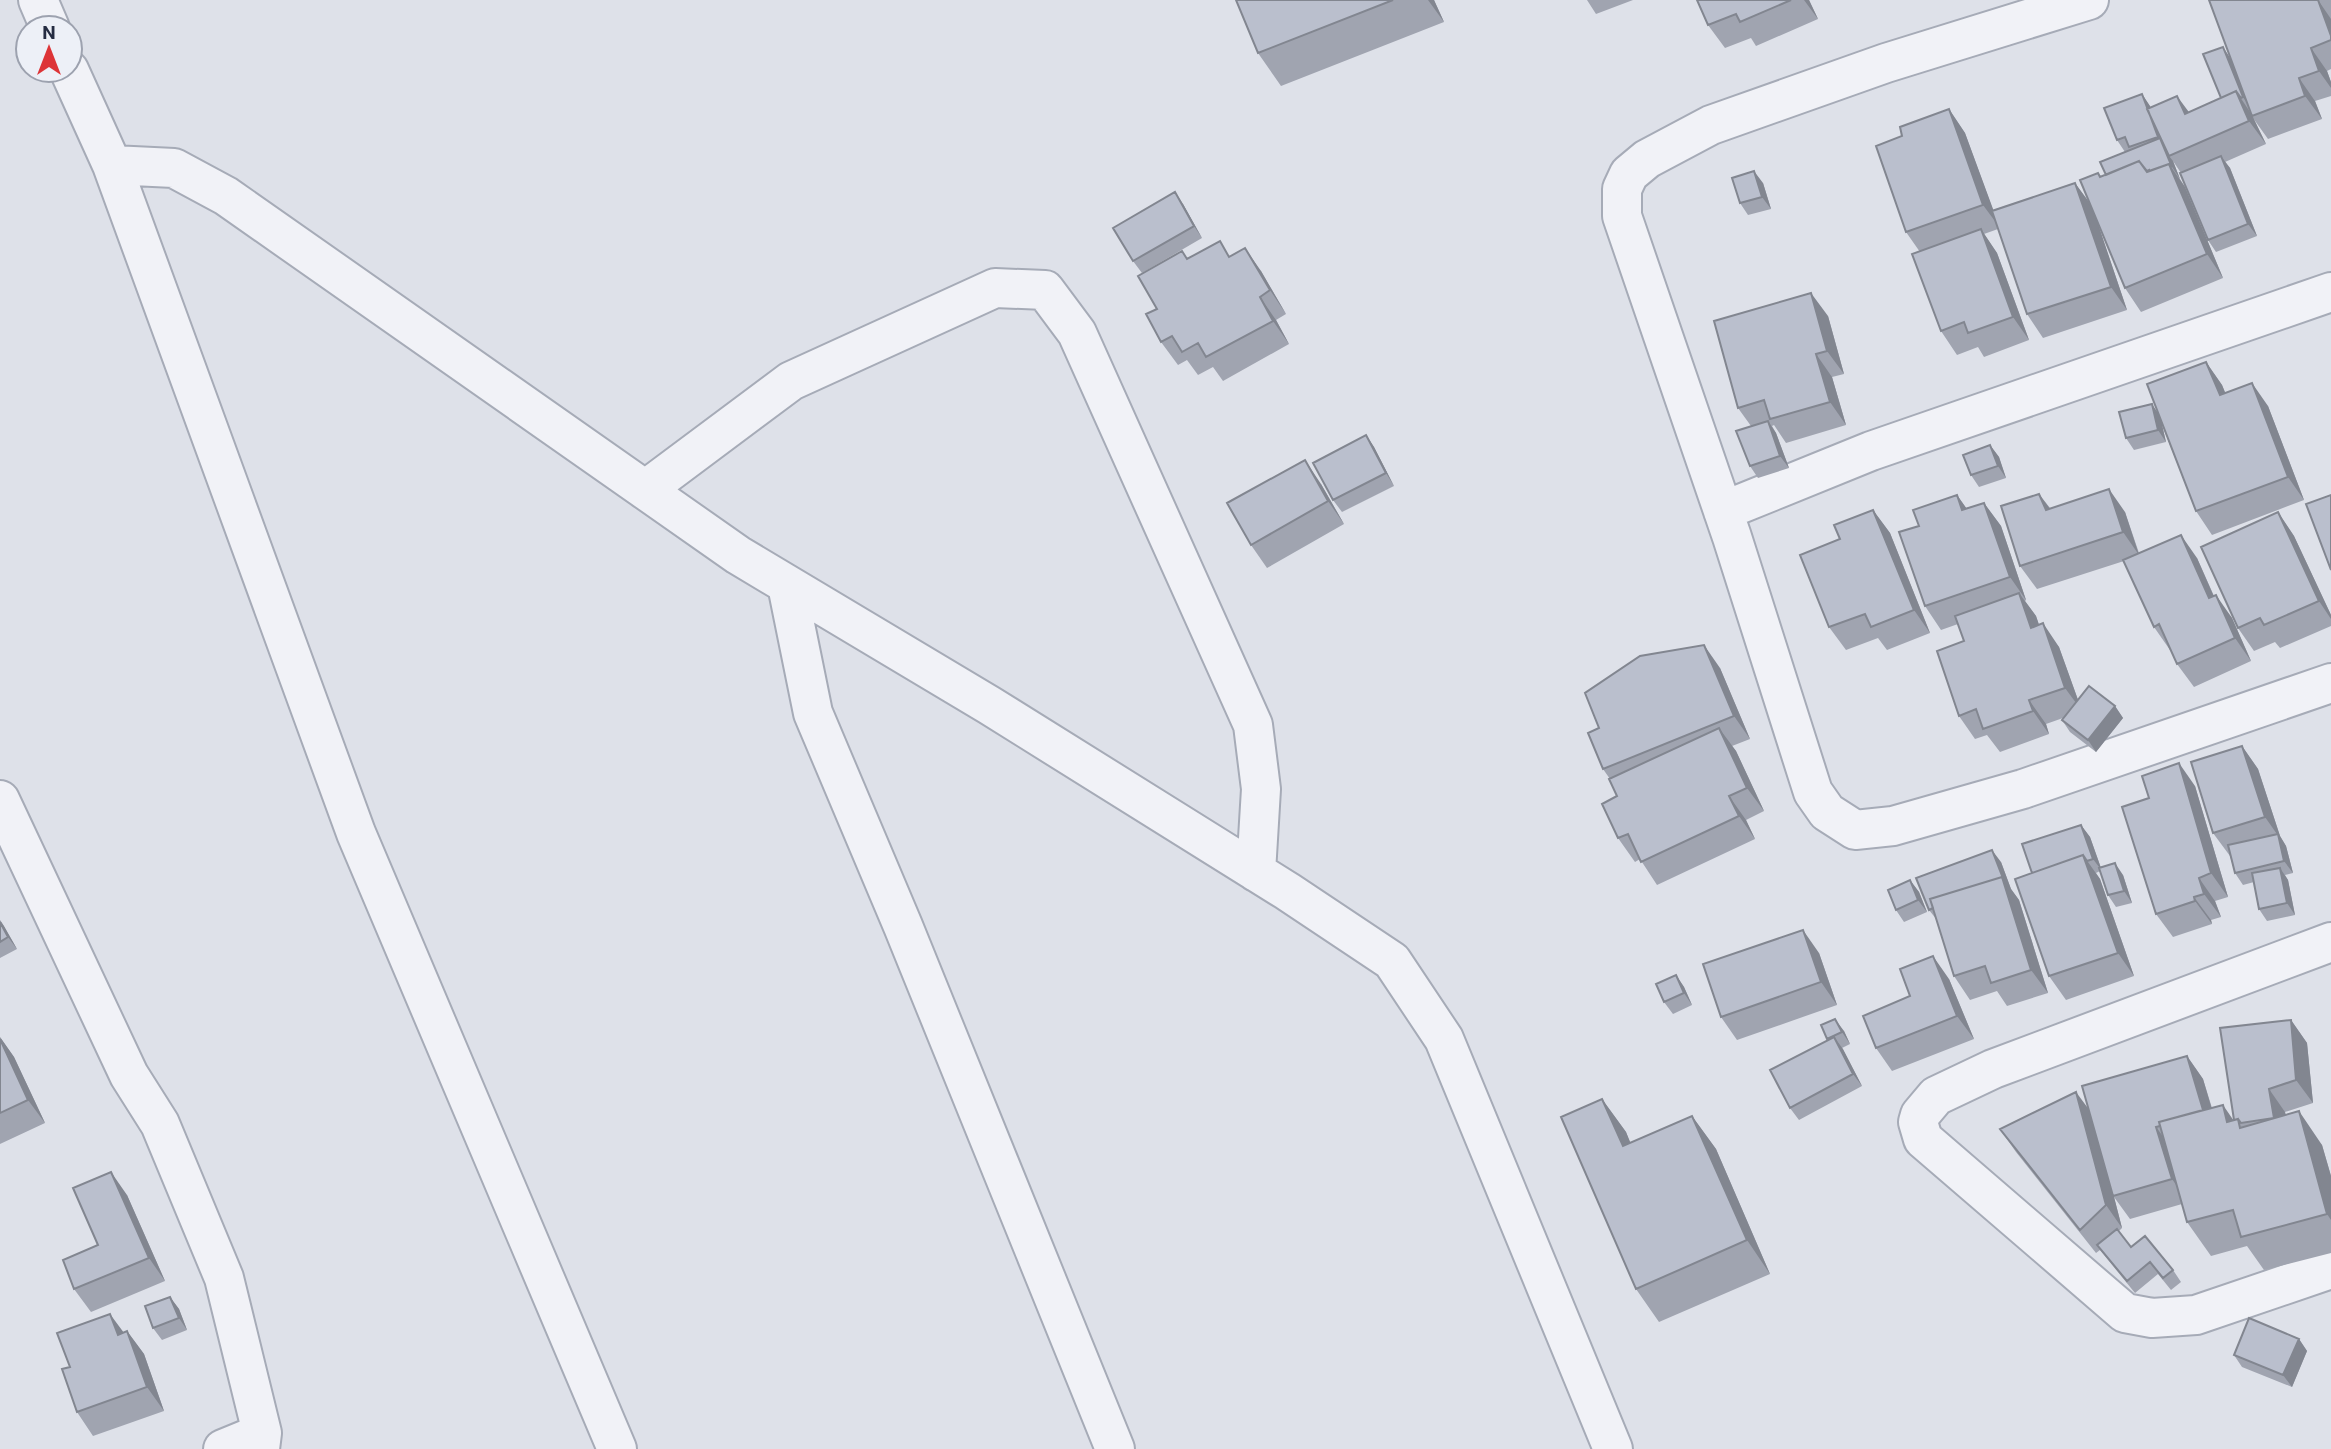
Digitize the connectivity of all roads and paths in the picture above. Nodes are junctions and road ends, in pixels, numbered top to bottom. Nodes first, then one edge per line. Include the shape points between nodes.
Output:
1 (2089, 0) edge
2 (75, 84) edge
3 (112, 165) junction
4 (2331, 292) edge
5 (645, 490) junction
6 (1723, 511) junction
7 (787, 585) junction
8 (2331, 683) edge
9 (0, 800) edge
10 (1256, 872) junction
11 (2331, 942) edge
12 (2331, 1269) edge
13 (261, 1441) edge
14 (223, 1449) edge
15 (617, 1449) edge
16 (1115, 1449) edge
17 (1613, 1449) edge

1 - 6 street via 1886,63 1711,125 1647,159 1629,174 1622,189 1622,216
2 - 3 street
3 - 5 street via 174,167 226,196
3 - 15 street via 356,833
4 - 6 street via 1871,451
5 - 7 street
5 - 10 street via 791,381 995,288 1045,290 1077,333 1253,725 1261,789
6 - 8 street via 1813,792 1827,812 1855,830 1893,826 2023,789
7 - 10 street
7 - 16 street via 813,713
9 - 13 street via 129,1075 160,1124 224,1278
10 - 17 street via 1392,961 1444,1039
11 - 12 street via 1993,1069 1936,1096 1918,1122 1923,1139 2125,1313 2152,1318 2196,1315
13 - 14 street

